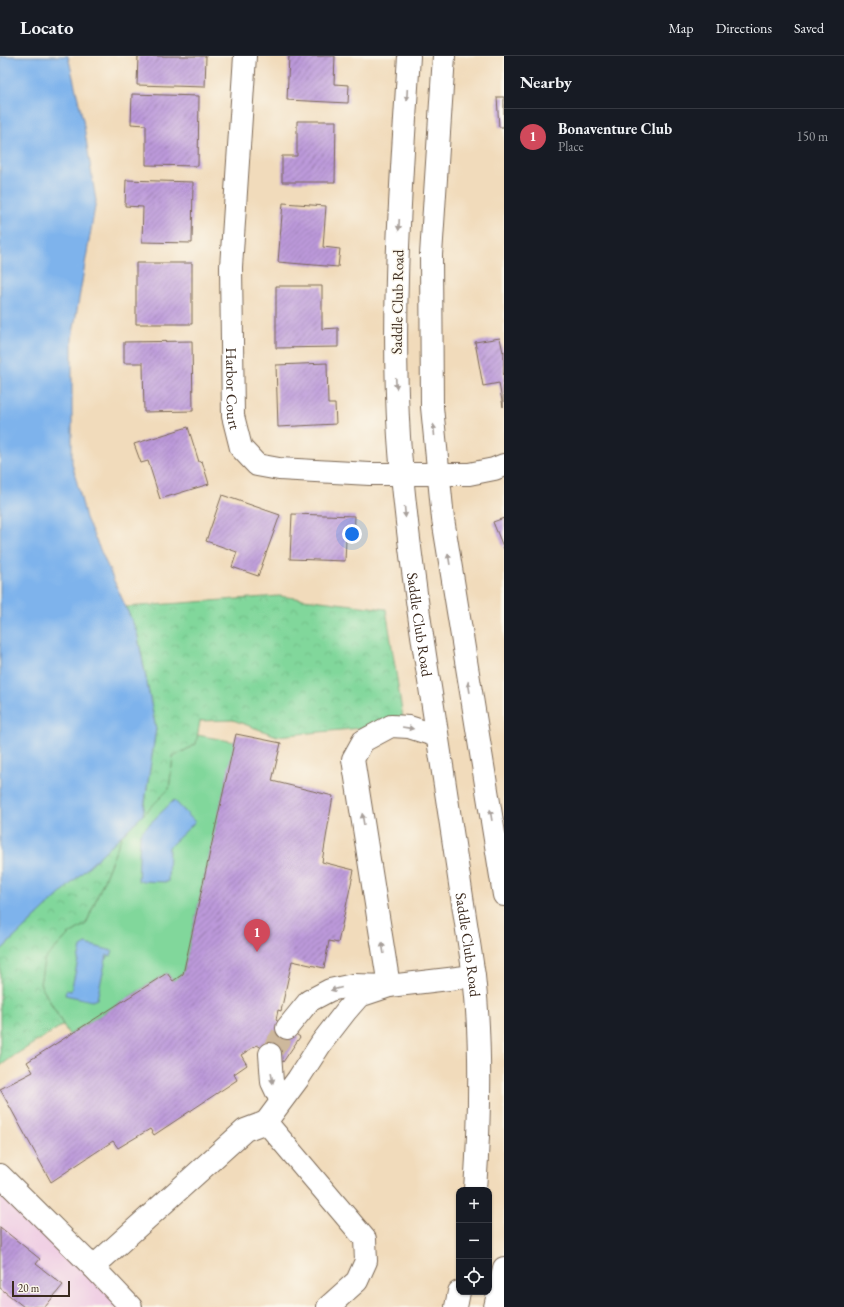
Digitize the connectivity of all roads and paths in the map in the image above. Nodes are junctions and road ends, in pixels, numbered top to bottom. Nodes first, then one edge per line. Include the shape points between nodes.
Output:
1 (245, 56) edge
2 (409, 56) edge
3 (444, 56) edge
4 (504, 465) edge
5 (402, 474) junction
6 (438, 474) junction
7 (437, 736) junction
8 (504, 895) edge
9 (474, 976) junction
10 (389, 986) junction
11 (286, 1028) tunnel mouth
12 (270, 1054) tunnel mouth
13 (281, 1101) junction
14 (266, 1122) junction
15 (0, 1175) edge
16 (476, 1187) edge
17 (93, 1267) junction
18 (504, 1268) edge
19 (458, 1295) edge
20 (131, 1307) edge
21 (328, 1307) edge
22 (456, 1307) edge
23 (496, 1307) edge

1 - 5 street, Harbor Court via 231,267 233,416 242,448 257,465 279,469
2 -> 5 street, Saddle Club Road via 396,297 396,366
6 -> 3 street via 432,407 430,255
4 - 6 street, Harbor Court via 469,474
5 - 6 street, Harbor Court
5 -> 7 street, Saddle Club Road via 408,540
8 -> 6 street via 443,519
7 - 9 street, Saddle Club Road
10 -> 7 street via 353,759 363,741 392,726 409,727
9 - 10 street
9 - 16 street, Saddle Club Road via 480,1083
10 -> 11 street via 353,985 330,990 309,1002
10 - 13 street via 359,996 322,1042
12 -> 13 street via 272,1082
13 - 14 street
14 - 17 street via 245,1130
14 - 21 street via 365,1239 366,1261 357,1281
15 - 17 street
17 - 20 street
18 - 23 street
19 - 22 street

